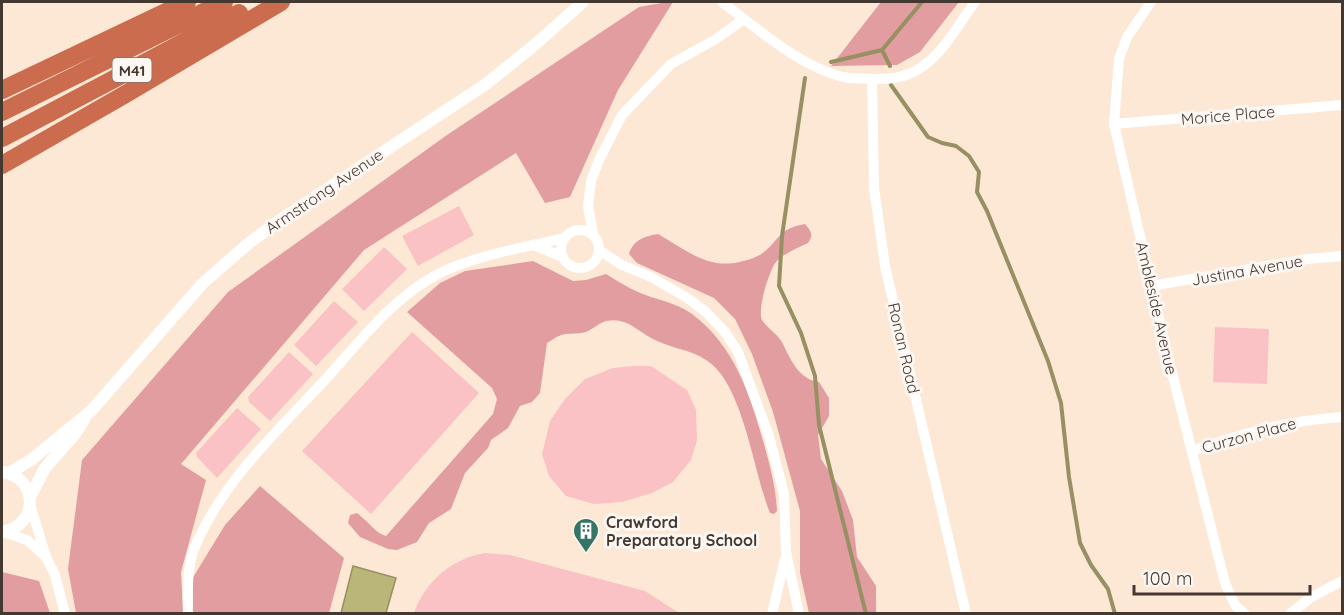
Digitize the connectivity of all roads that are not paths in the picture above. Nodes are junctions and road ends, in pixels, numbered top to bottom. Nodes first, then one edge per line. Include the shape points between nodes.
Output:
1 (187, 2) edge
2 (224, 2) edge
3 (262, 2) edge
4 (281, 2) edge
5 (583, 2) edge
6 (722, 2) edge
7 (975, 2) edge
8 (1151, 2) edge
9 (744, 19) junction
10 (872, 78) junction
11 (2, 90) edge
12 (1342, 105) edge
13 (2, 112) edge
14 (1114, 124) junction
15 (2, 138) edge
16 (2, 165) edge
17 (588, 206) junction
18 (569, 234) junction
19 (593, 234) junction
20 (531, 245) junction
21 (599, 250) junction
22 (1342, 256) edge
23 (563, 257) junction
24 (594, 262) junction
25 (622, 266) junction
26 (1151, 286) junction
27 (91, 411) junction
28 (1342, 417) edge
29 (1192, 451) junction
30 (5, 472) edge
31 (30, 500) junction
32 (2, 532) edge
33 (786, 552) junction
34 (46, 557) junction
35 (1342, 581) edge
36 (65, 614) edge
37 (188, 614) edge
38 (772, 614) edge
39 (799, 614) edge
40 (966, 614) edge
41 (1245, 614) edge
42 (1290, 614) edge

1 - 11 highway
2 - 13 highway, M41
3 - 15 highway, M41
4 - 16 highway
5 - 27 street, Armstrong Avenue via 486,84 249,243 203,283
6 - 9 street
7 - 10 street via 939,52 924,66 903,77
8 - 14 street, Ambleside Avenue via 1127,37 1119,59
9 - 10 street via 815,66 843,77
9 - 17 street via 671,64 630,105 599,159
10 - 40 street, Ronan Road via 872,157 885,266
12 - 14 street, Morice Place
14 - 26 street, Ambleside Avenue
17 - 18 street
17 - 19 street
18 - 19 street via 584,230
18 - 20 street
18 - 23 street via 561,247
19 - 21 street
20 - 23 street
20 - 37 street via 484,256 442,273 399,300 251,459 196,543 187,576
21 - 24 street
21 - 25 street
22 - 26 street, Justina Avenue
23 - 24 street via 579,268
24 - 25 street
25 - 33 street via 689,299 725,332 738,352 770,436 784,494
26 - 29 street, Ambleside Avenue
27 - 30 street, Armstrong Avenue via 31,460
27 - 31 street, Armstrong Avenue via 45,468
28 - 29 street, Curzon Place via 1275,425
29 - 41 street, Ambleside Avenue via 1225,583 1235,605
30 - 31 street via 22,482
31 - 32 street, Armstrong Avenue via 24,520
31 - 34 street
32 - 34 street via 27,540
33 - 38 street
33 - 39 street
34 - 36 street
35 - 42 street

